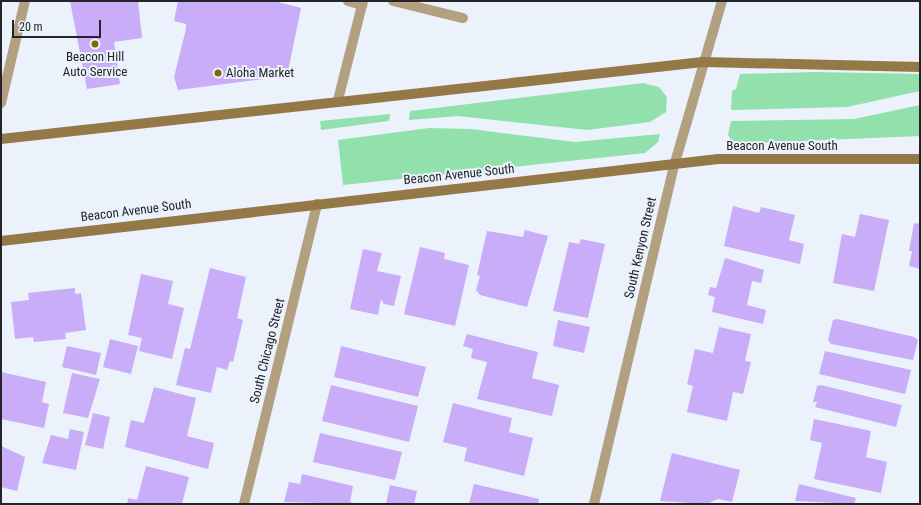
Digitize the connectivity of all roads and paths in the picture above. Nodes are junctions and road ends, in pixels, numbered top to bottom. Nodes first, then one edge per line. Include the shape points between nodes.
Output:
1 (25, 1) edge
2 (348, 1) edge
3 (393, 1) edge
4 (722, 1) edge
5 (363, 3) edge
6 (463, 18) dead end
7 (703, 62) junction
8 (920, 68) edge
9 (338, 100) junction
10 (1, 103) edge
11 (1, 139) edge
12 (920, 160) edge
13 (674, 166) junction
14 (317, 204) junction
15 (1, 240) edge
16 (244, 504) edge
17 (594, 504) edge

1 - 10 street
2 - 5 street
3 - 6 street
4 - 7 street, South Kenyon Street
5 - 9 street
7 - 8 main road
7 - 9 main road
7 - 13 street, South Kenyon Street
9 - 11 main road
12 - 13 main road, Beacon Avenue South via 718,159
13 - 14 main road, Beacon Avenue South
13 - 17 street, South Kenyon Street
14 - 15 main road, Beacon Avenue South
14 - 16 street, South Chicago Street

